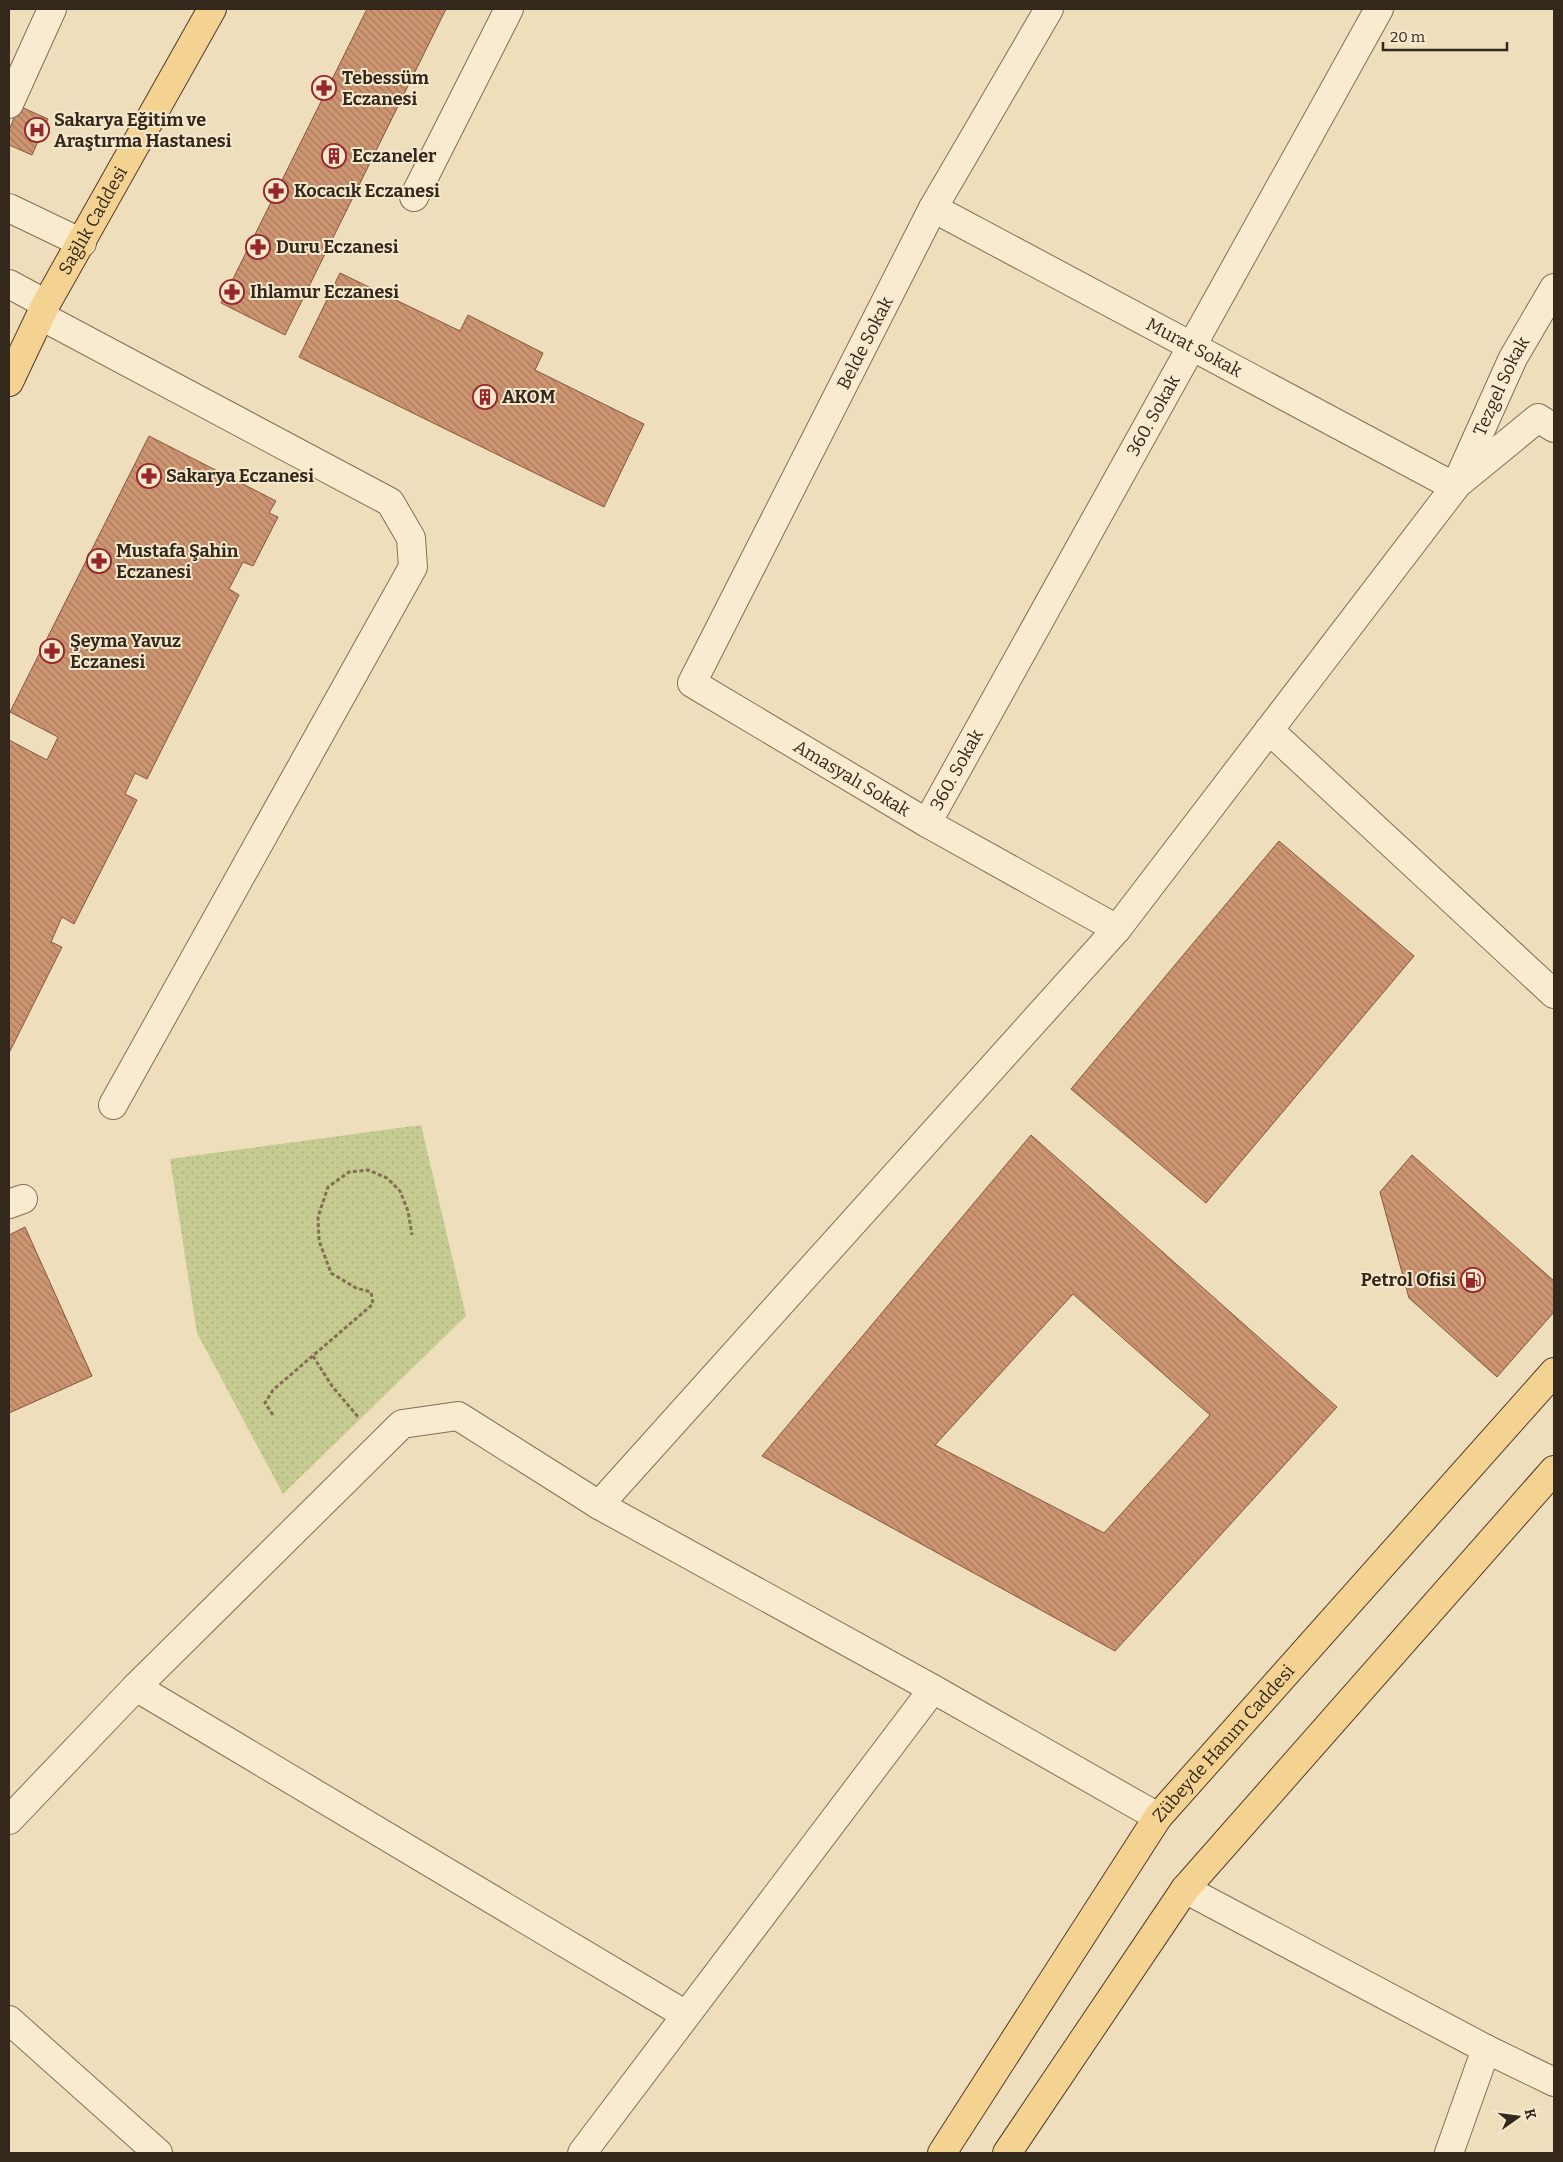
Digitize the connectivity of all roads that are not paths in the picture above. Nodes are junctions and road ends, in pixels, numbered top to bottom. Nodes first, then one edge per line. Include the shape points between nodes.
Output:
1 (52, 9) edge
2 (212, 9) edge
3 (509, 9) edge
4 (1049, 9) edge
5 (1379, 9) edge
6 (9, 104) edge
7 (414, 197) dead end
8 (9, 208) edge
9 (933, 208) junction
10 (82, 243) junction
11 (9, 284) edge
12 (1554, 288) edge
13 (44, 310) junction
14 (1192, 346) junction
15 (9, 382) edge
16 (1554, 428) edge
17 (1455, 486) junction
18 (692, 683) joint
19 (1269, 730) junction
20 (927, 823) junction
21 (1117, 929) junction
22 (1554, 994) edge
23 (113, 1105) dead end
24 (1554, 1372) edge
25 (1554, 1470) edge
26 (599, 1505) junction
27 (136, 1687) junction
28 (933, 1689) junction
29 (1158, 1817) junction
30 (9, 1820) edge
31 (1185, 1889) junction
32 (686, 2015) junction
33 (9, 2020) edge
34 (1486, 2050) junction
35 (1554, 2082) edge
36 (158, 2153) edge
37 (582, 2153) edge
38 (942, 2153) edge
39 (1007, 2153) edge
40 (1449, 2153) edge

1 - 6 street
2 - 10 main road, Sağlık Caddesi
3 - 7 street
4 - 9 street, Belde Sokak
5 - 14 street, 360. Sokak
8 - 10 street
9 - 14 street, Murat Sokak
9 - 18 street, Belde Sokak
10 - 13 main road, Sağlık Caddesi
11 - 13 street
12 - 17 street, Tezgel Sokak via 1513,358
13 - 15 main road, Sağlık Caddesi
13 - 23 street via 390,502 411,538 413,567
14 - 17 street, Murat Sokak
14 - 20 street, 360. Sokak
16 - 17 street via 1538,418
17 - 19 street
18 - 20 street, Amasyalı Sokak
19 - 21 street
19 - 22 street
20 - 21 street, Amasyalı Sokak
21 - 26 street
24 - 29 main road, Zübeyde Hanım Caddesi
25 - 31 main road
26 - 27 street via 458,1416 402,1424
26 - 28 street
27 - 30 street
27 - 32 street
28 - 29 street
28 - 32 street
29 - 38 main road, Zübeyde Hanım Caddesi
31 - 34 street
31 - 39 main road
32 - 37 street
33 - 36 street
34 - 35 street
34 - 40 street

